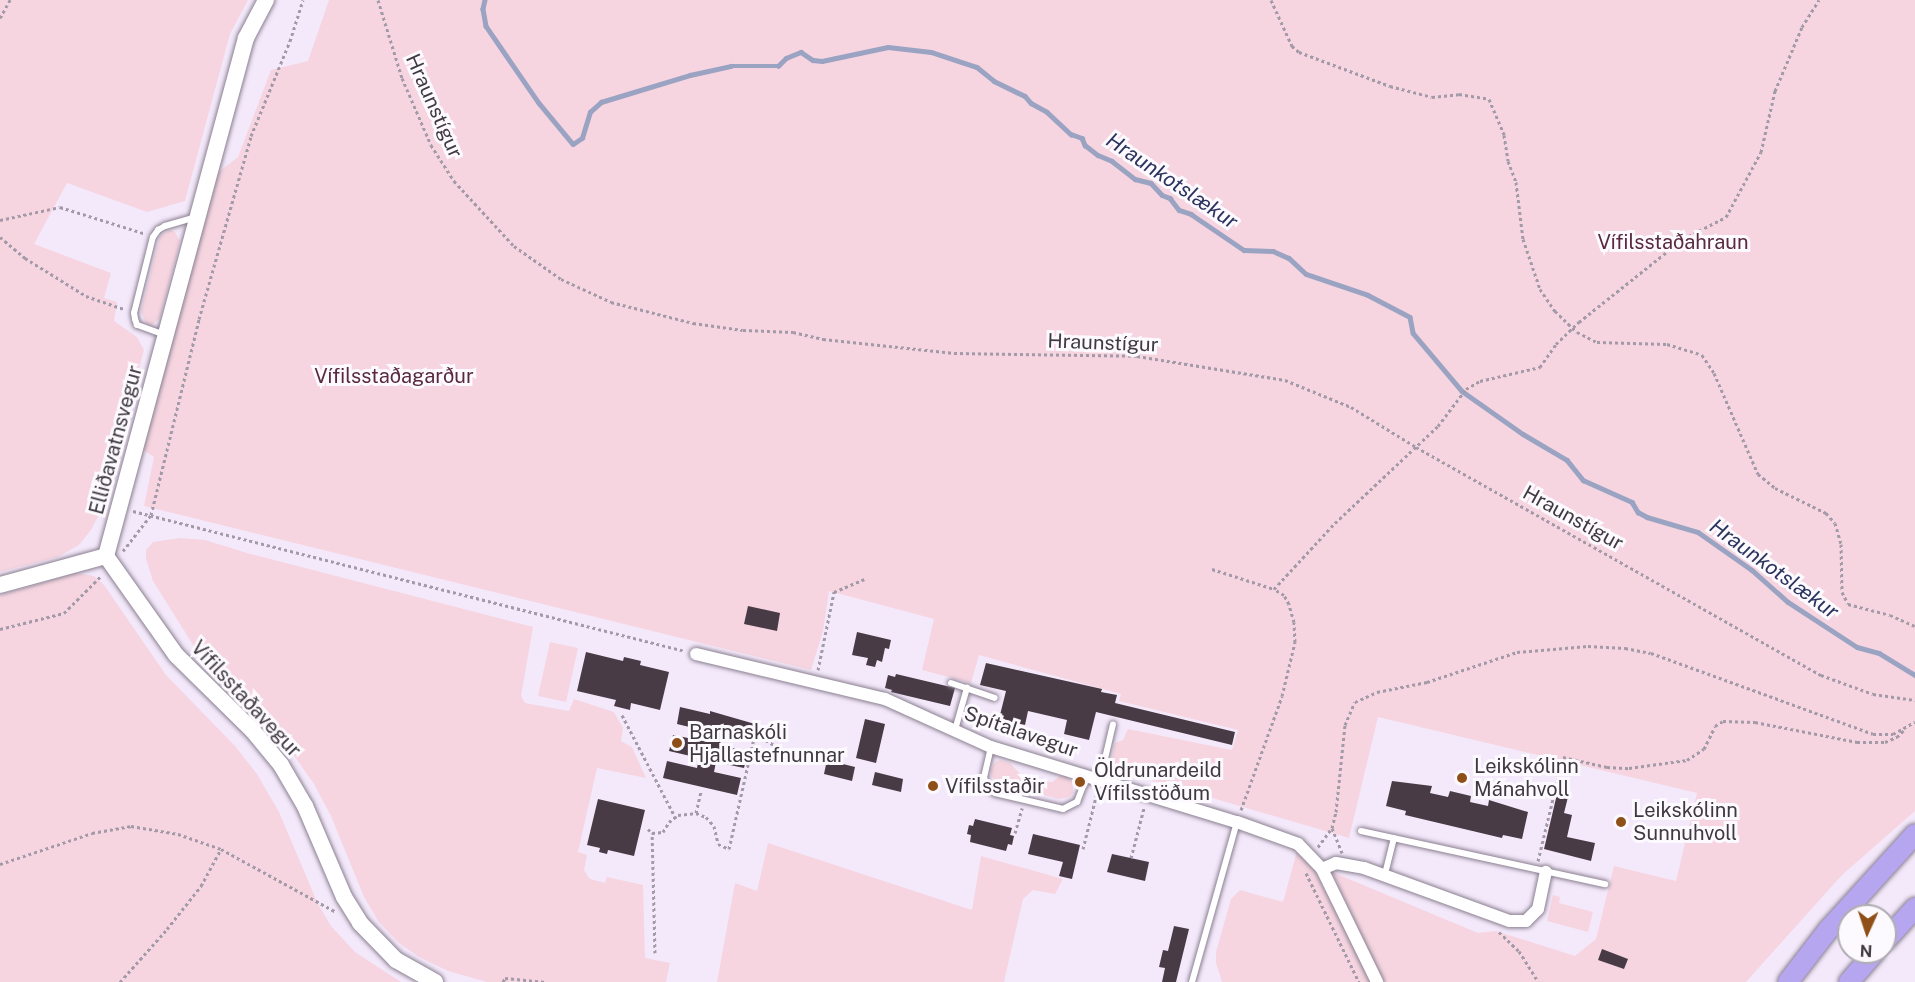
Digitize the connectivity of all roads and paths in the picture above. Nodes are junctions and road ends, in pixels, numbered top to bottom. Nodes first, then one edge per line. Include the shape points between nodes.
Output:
1 (10, 0) edge
2 (266, 0) edge
3 (303, 0) edge
4 (378, 0) edge
5 (1271, 0) edge
6 (1819, 0) edge
7 (0, 18) edge
8 (198, 216) junction
9 (0, 220) edge
10 (0, 237) edge
11 (153, 237) junction
12 (134, 313) junction
13 (1573, 327) junction
14 (166, 335) junction
15 (1416, 447) junction
16 (119, 508) junction
17 (151, 516) junction
18 (110, 560) junction
19 (1212, 569) dead end
20 (864, 579) dead end
21 (0, 585) edge
22 (1274, 589) junction
23 (1915, 626) edge
24 (0, 629) edge
25 (696, 654) joint
26 (815, 681) junction
27 (951, 683) dead end
28 (967, 688) junction
29 (995, 698) dead end
30 (1915, 700) edge
31 (622, 715) dead end
32 (1915, 722) edge
33 (1113, 724) dead end
34 (1906, 728) junction
35 (955, 730) junction
36 (991, 747) junction
37 (816, 757) dead end
38 (1037, 761) junction
39 (1087, 776) junction
40 (1100, 780) junction
41 (701, 792) dead end
42 (1147, 794) junction
43 (1025, 800) junction
44 (696, 813) junction
45 (675, 817) junction
46 (1238, 822) junction
47 (648, 829) dead end
48 (1361, 831) dead end
49 (652, 833) junction
50 (1015, 833) dead end
51 (1915, 834) edge
52 (1394, 838) junction
53 (221, 849) junction
54 (1083, 849) dead end
55 (1311, 856) junction
56 (1131, 858) dead end
57 (0, 864) edge
58 (1322, 869) junction
59 (1541, 870) junction
60 (1385, 874) junction
61 (1605, 884) dead end
62 (1915, 908) edge
63 (351, 910) junction
64 (1897, 928) edge
65 (656, 953) dead end
66 (1865, 964) edge
67 (120, 982) edge
68 (435, 982) edge
69 (503, 982) edge
70 (546, 982) edge
71 (1192, 982) edge
72 (1359, 982) edge
73 (1377, 982) edge
74 (1788, 982) edge
75 (1849, 982) edge

1 - 7 path
2 - 8 main road, Elliðavatnsvegur via 246,38
3 - 17 path via 251,136 199,319
4 - 15 path, Hraunstígur via 402,78 431,145 454,181 514,246 561,279 611,302 693,323 743,330 793,332 823,339 954,353 1137,356 1285,380 1351,406
5 - 13 path via 1292,46 1299,52 1390,86 1432,97 1459,94 1489,99 1504,135 1516,182 1523,239 1540,289
6 - 13 path via 1803,27 1776,92 1761,152 1726,217 1683,239
8 - 11 lane via 165,226
8 - 14 main road, Elliðavatnsvegur
9 - 11 path via 60,207
10 - 12 path via 25,258 86,296
11 - 12 lane
12 - 14 lane via 137,325
13 - 15 path via 1539,367 1480,381 1466,389
13 - 23 path via 1597,342 1667,344 1702,355 1714,373 1758,474 1774,488 1826,513 1835,523 1841,544 1842,592 1848,604
14 - 16 main road, Elliðavatnsvegur
15 - 22 path via 1335,523
15 - 30 path, Hraunstígur via 1821,675 1873,694
16 - 17 path
16 - 18 main road, Elliðavatnsvegur
17 - 18 path
17 - 25 path
18 - 21 main road
18 - 24 path via 64,613
18 - 63 main road, Vífilsstaðavegur via 176,655 253,731 281,765 306,806
19 - 22 path
20 - 26 path via 834,592
22 - 46 path via 1284,596 1292,613 1294,651
25 - 26 street, Spítalavegur
26 - 35 street, Spítalavegur via 885,699
27 - 28 lane
28 - 29 lane
28 - 35 lane
31 - 45 path
32 - 34 path
33 - 40 lane
34 - 55 path via 1893,734 1873,734 1651,653 1588,646 1517,652 1427,682 1377,692 1355,702 1345,725 1332,828
34 - 59 path via 1892,740 1878,743 1755,722 1723,721 1715,726 1704,749 1687,760 1629,768 1563,757
35 - 36 street, Spítalavegur
36 - 38 street, Spítalavegur
36 - 43 lane via 984,771 987,787 995,793
37 - 44 path via 783,750 755,734 729,849 718,844 714,826
38 - 39 street, Spítalavegur
38 - 43 path
39 - 40 street, Spítalavegur
39 - 43 lane via 1080,797 1068,808
40 - 42 street, Spítalavegur
40 - 54 path
41 - 44 path
42 - 46 street, Spítalavegur
42 - 56 path
43 - 50 path
44 - 45 path
45 - 49 path via 663,832
46 - 55 street, Spítalavegur via 1298,844
46 - 71 lane
47 - 49 path
48 - 52 lane
49 - 65 path
51 - 74 highway via 1829,929
52 - 59 lane
52 - 60 lane
53 - 57 path via 178,834 130,826 92,833
53 - 63 path via 334,912
53 - 67 path via 201,886
55 - 58 street, Spítalavegur
55 - 72 path via 1306,872
58 - 60 street via 1343,863
58 - 73 street, Spítalavegur
59 - 60 street via 1538,909 1526,921 1510,921
59 - 61 lane
62 - 64 highway
63 - 68 main road, Vífilsstaðavegur via 382,947
66 - 75 highway
69 - 70 path via 505,978

